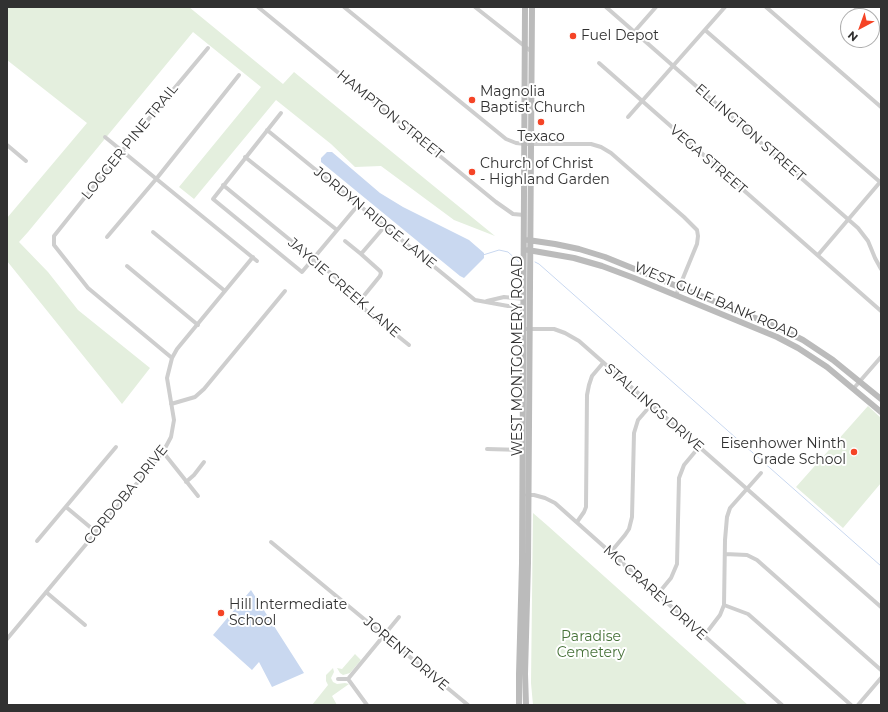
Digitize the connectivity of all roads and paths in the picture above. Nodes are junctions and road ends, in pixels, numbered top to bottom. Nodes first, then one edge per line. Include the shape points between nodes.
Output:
1 (258, 7) edge
2 (344, 7) edge
3 (475, 7) edge
4 (525, 7) edge
5 (532, 7) edge
6 (606, 7) edge
7 (656, 7) edge
8 (725, 7) edge
9 (766, 7) edge
10 (705, 30) junction
11 (634, 32) junction
12 (525, 47) junction
13 (208, 48) dead end
14 (532, 52) junction
15 (599, 63) dead end
16 (674, 66) junction
17 (239, 75) dead end
18 (642, 102) junction
19 (881, 107) edge
20 (281, 113) dead end
21 (628, 117) dead end
22 (267, 130) junction
23 (105, 137) dead end
24 (528, 144) junction
25 (7, 145) edge
26 (122, 150) junction
27 (245, 157) junction
28 (26, 161) dead end
29 (157, 178) junction
30 (881, 182) edge
31 (224, 185) junction
32 (359, 204) junction
33 (524, 215) junction
34 (848, 219) junction
35 (385, 226) junction
36 (337, 230) junction
37 (153, 232) dead end
38 (107, 237) dead end
39 (527, 240) junction
40 (345, 241) dead end
41 (527, 250) junction
42 (361, 254) junction
43 (818, 255) junction
44 (253, 257) junction
45 (605, 257) junction
46 (313, 259) junction
47 (257, 261) dead end
48 (127, 266) dead end
49 (602, 266) junction
50 (881, 269) edge
51 (680, 286) junction
52 (225, 291) junction
53 (285, 291) dead end
54 (676, 295) junction
55 (524, 299) junction
56 (484, 302) junction
57 (358, 303) junction
58 (524, 306) junction
59 (741, 311) junction
60 (881, 311) edge
61 (737, 320) junction
62 (198, 325) junction
63 (527, 329) junction
64 (803, 340) junction
65 (409, 345) dead end
66 (798, 348) junction
67 (881, 357) edge
68 (172, 358) junction
69 (603, 363) junction
70 (861, 381) junction
71 (854, 388) junction
72 (881, 399) edge
73 (171, 404) junction
74 (651, 405) junction
75 (881, 412) edge
76 (116, 447) dead end
77 (699, 447) junction
78 (487, 449) dead end
79 (523, 450) junction
80 (163, 452) junction
81 (204, 462) dead end
82 (761, 473) dead end
83 (186, 482) junction
84 (746, 488) junction
85 (526, 495) junction
86 (198, 496) dead end
87 (66, 507) junction
88 (577, 522) junction
89 (96, 532) junction
90 (37, 541) dead end
91 (271, 542) dead end
92 (610, 553) junction
93 (725, 554) junction
94 (46, 592) junction
95 (657, 594) junction
96 (724, 605) junction
97 (881, 608) edge
98 (399, 618) dead end
99 (85, 626) dead end
100 (384, 636) junction
101 (704, 636) junction
102 (7, 639) edge
103 (881, 670) edge
104 (338, 678) dead end
105 (348, 678) junction
106 (881, 678) edge
107 (367, 705) edge
108 (468, 705) edge
109 (519, 705) edge
110 (526, 705) edge
111 (782, 705) edge
112 (851, 705) edge
113 (858, 705) edge

1 - 33 street, HAMPTON STREET via 496,202 513,214
2 - 24 street via 506,139
3 - 12 street
4 - 12 main road, WEST MONTGOMERY ROAD
5 - 14 main road, WEST MONTGOMERY ROAD
6 - 11 street, ELLINGTON STREET
7 - 11 street
8 - 10 street
9 - 19 street
10 - 16 street
10 - 30 street
11 - 16 street, ELLINGTON STREET
12 - 14 street
12 - 24 main road, WEST MONTGOMERY ROAD
13 - 26 street, LOGGER PINE TRAIL
14 - 24 main road, WEST MONTGOMERY ROAD
15 - 18 street, VEGA STREET
16 - 18 street
16 - 34 street, ELLINGTON STREET
17 - 29 street
18 - 21 street
18 - 43 street, VEGA STREET
20 - 22 street
22 - 27 street
22 - 32 street, JORDYN RIDGE LANE
23 - 26 street
24 - 33 main road, WEST MONTGOMERY ROAD
24 - 39 main road, WEST MONTGOMERY ROAD
24 - 51 street via 591,144 601,147 692,224 697,230 697,244
25 - 28 street
26 - 29 street
26 - 68 street, LOGGER PINE TRAIL via 54,236 54,244 88,288
27 - 31 street
27 - 36 street
29 - 38 street
29 - 44 street
30 - 34 street
31 - 46 street, JAYCIE CREEK LANE
31 - 46 street via 213,199 302,272
32 - 35 street, JORDYN RIDGE LANE
32 - 36 street
33 - 39 main road, WEST MONTGOMERY ROAD
34 - 43 street
34 - 50 street, ELLINGTON STREET via 864,235
35 - 42 street
35 - 56 street, JORDYN RIDGE LANE via 475,300
36 - 46 street
37 - 52 street
39 - 41 main road, WEST MONTGOMERY ROAD
39 - 45 main road, WEST GULF BANK ROAD via 579,249
40 - 42 street
41 - 49 main road, WEST GULF BANK ROAD
41 - 55 main road, WEST MONTGOMERY ROAD
41 - 63 main road, WEST MONTGOMERY ROAD
42 - 57 street via 381,273
43 - 60 street, VEGA STREET
44 - 47 street
44 - 52 street, CORDOBA DRIVE
45 - 49 main road
45 - 51 main road, WEST GULF BANK ROAD
46 - 57 street, JAYCIE CREEK LANE via 344,284
48 - 62 street
49 - 54 main road, WEST GULF BANK ROAD
51 - 54 street
51 - 59 main road, WEST GULF BANK ROAD
52 - 62 street, CORDOBA DRIVE
53 - 73 street via 204,389 194,397
54 - 61 main road, WEST GULF BANK ROAD
55 - 56 street via 504,297
55 - 58 main road, WEST MONTGOMERY ROAD
56 - 58 street, JORDYN RIDGE LANE
57 - 65 street, JAYCIE CREEK LANE
58 - 63 main road, WEST MONTGOMERY ROAD
59 - 61 main road
59 - 64 main road, WEST GULF BANK ROAD
61 - 66 main road, WEST GULF BANK ROAD
62 - 68 street, CORDOBA DRIVE
63 - 69 street, STALLINGS DRIVE via 565,333 579,341
63 - 79 main road, WEST MONTGOMERY ROAD
63 - 85 main road, WEST MONTGOMERY ROAD
64 - 66 main road
64 - 70 main road, WEST GULF BANK ROAD
66 - 71 main road, WEST GULF BANK ROAD
67 - 70 street
68 - 73 street, CORDOBA DRIVE via 167,378
69 - 74 street, STALLINGS DRIVE
69 - 88 street via 592,376 587,395 586,507
70 - 71 street
70 - 72 main road, WEST GULF BANK ROAD
71 - 75 main road, WEST GULF BANK ROAD
73 - 80 street, CORDOBA DRIVE via 173,429
74 - 77 street, STALLINGS DRIVE
74 - 92 street via 638,420 634,433 632,517 625,535
76 - 87 street
77 - 84 street, STALLINGS DRIVE
77 - 95 street via 684,465 679,478 677,564 671,578
78 - 79 street
79 - 85 main road, WEST MONTGOMERY ROAD
80 - 83 street
80 - 89 street, CORDOBA DRIVE
81 - 83 street
82 - 84 street
83 - 86 street
84 - 93 street via 730,508 727,517
84 - 97 street, STALLINGS DRIVE
85 - 88 street, MC CRAREY DRIVE via 545,498 555,503
85 - 109 main road, WEST MONTGOMERY ROAD
85 - 110 main road, WEST MONTGOMERY ROAD
87 - 89 street
87 - 90 street
88 - 92 street, MC CRAREY DRIVE
89 - 94 street, CORDOBA DRIVE
91 - 100 street, JORENT DRIVE
92 - 95 street, MC CRAREY DRIVE
93 - 96 street
93 - 103 street via 747,556 757,560
94 - 99 street
94 - 102 street, CORDOBA DRIVE
95 - 101 street, MC CRAREY DRIVE
96 - 101 street
96 - 112 street via 748,614
98 - 100 street
100 - 105 street
100 - 108 street, JORENT DRIVE
101 - 111 street, MC CRAREY DRIVE
104 - 105 street
105 - 107 street
106 - 113 street

